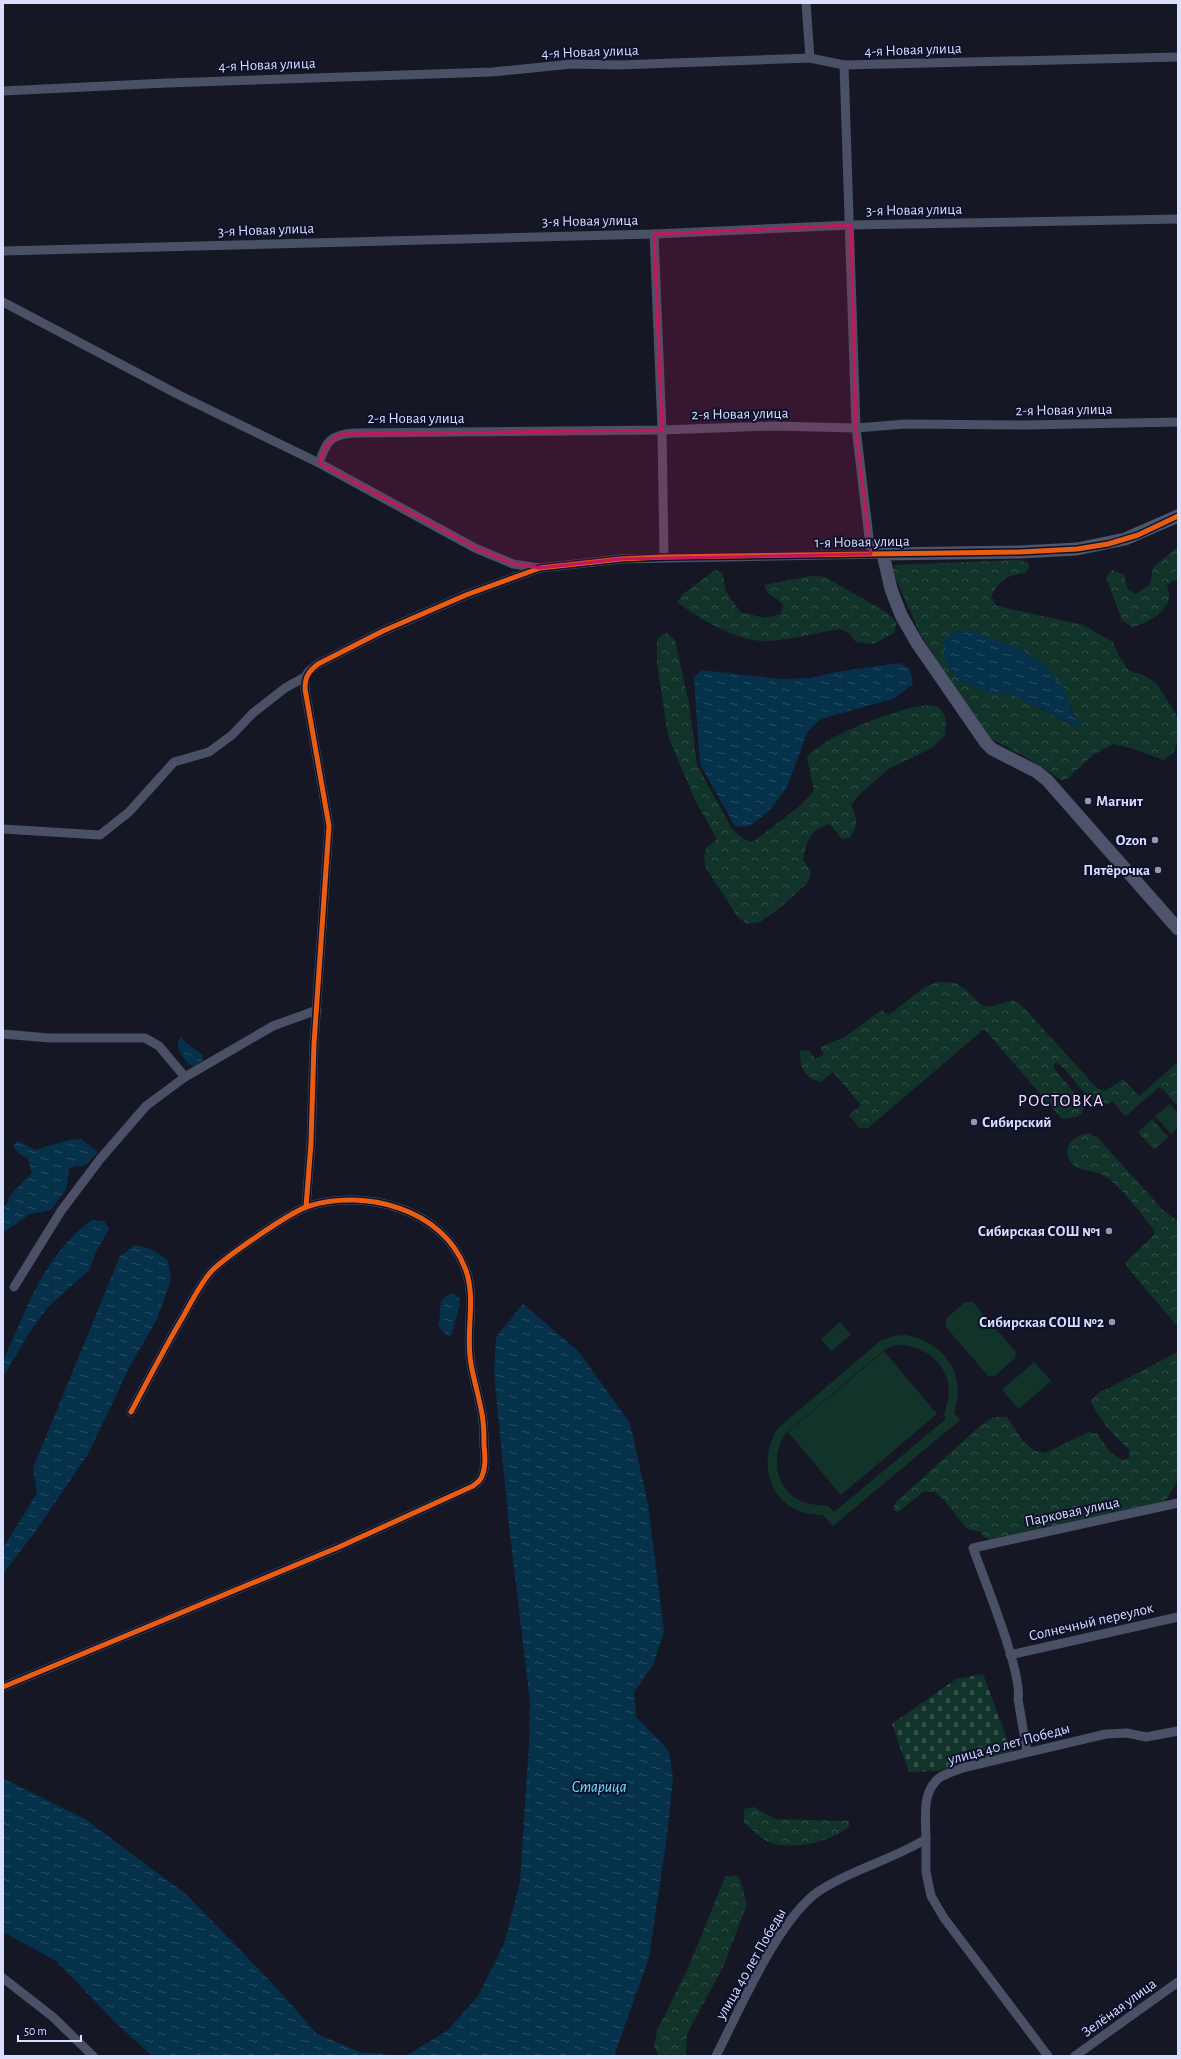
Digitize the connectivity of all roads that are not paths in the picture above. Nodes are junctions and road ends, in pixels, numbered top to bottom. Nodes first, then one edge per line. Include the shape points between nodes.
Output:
1 (806, 3) edge
2 (1178, 57) edge
3 (810, 58) junction
4 (844, 65) junction
5 (3, 91) edge
6 (1178, 219) edge
7 (851, 225) junction
8 (654, 234) junction
9 (3, 251) edge
10 (3, 302) edge
11 (1178, 422) edge
12 (856, 428) junction
13 (662, 430) junction
14 (319, 463) junction
15 (1178, 516) edge
16 (877, 554) junction
17 (664, 558) junction
18 (540, 568) junction
19 (305, 677) junction
20 (3, 829) edge
21 (1178, 929) edge
22 (317, 1010) junction
23 (3, 1034) edge
24 (185, 1077) junction
25 (306, 1207) junction
26 (14, 1287) dead end
27 (131, 1412) dead end
28 (1178, 1503) edge
29 (1178, 1617) edge
30 (1010, 1655) junction
31 (3, 1687) edge
32 (1178, 1731) edge
33 (1027, 1752) junction
34 (926, 1839) junction
35 (3, 1978) edge
36 (1178, 1982) edge
37 (93, 2056) edge
38 (716, 2056) edge
39 (1048, 2056) edge
40 (1075, 2056) edge

1 - 3 street
2 - 4 street, 4-я Новая улица
3 - 4 street, 4-я Новая улица
3 - 5 street, 4-я Новая улица via 618,65 572,64 492,72
4 - 7 street
6 - 7 street, 3-я Новая улица
7 - 8 street, 3-я Новая улица
7 - 12 street
8 - 9 street, 3-я Новая улица
8 - 13 street
10 - 14 street via 179,395
11 - 12 street, 2-я Новая улица via 905,424
12 - 13 street, 2-я Новая улица via 773,426
12 - 16 street
13 - 14 street, 2-я Новая улица via 340,434 331,438
13 - 17 street
14 - 18 street via 475,548 513,564
15 - 16 street, 1-я Новая улица via 1125,539 1077,549
16 - 17 street, 1-я Новая улица
16 - 21 street via 901,614 917,643 986,743 992,749 1038,772 1047,780
17 - 18 street, 1-я Новая улица via 621,559
18 - 19 street via 466,595 383,631 318,664
19 - 20 street via 285,688 209,752 174,762 129,812 100,835
19 - 22 street via 306,702 329,826
22 - 24 street via 274,1026
22 - 25 street
23 - 24 street via 49,1038 145,1038 159,1046
24 - 26 street via 146,1106 101,1158 61,1211
25 - 27 street via 236,1252 209,1274 166,1345
25 - 31 street via 322,1202 361,1201 382,1202 398,1207 442,1234 459,1256 465,1269 471,1311 470,1362 483,1416 485,1455 484,1472 480,1480 464,1492 402,1519
28 - 30 street, Парковая улица via 973,1548
29 - 30 street, Солнечный переулок
30 - 33 street via 1020,1691 1018,1699
32 - 33 street, улица 40 лет Победы via 1146,1737 1127,1733 1106,1734
33 - 34 street, улица 40 лет Победы via 962,1768 940,1778 929,1789 926,1802
34 - 38 street, улица 40 лет Победы via 907,1851 846,1875 818,1892 795,1914 765,1962
34 - 39 street via 926,1872 931,1896 944,1918
35 - 37 street via 53,2018
36 - 40 street, Зелёная улица

